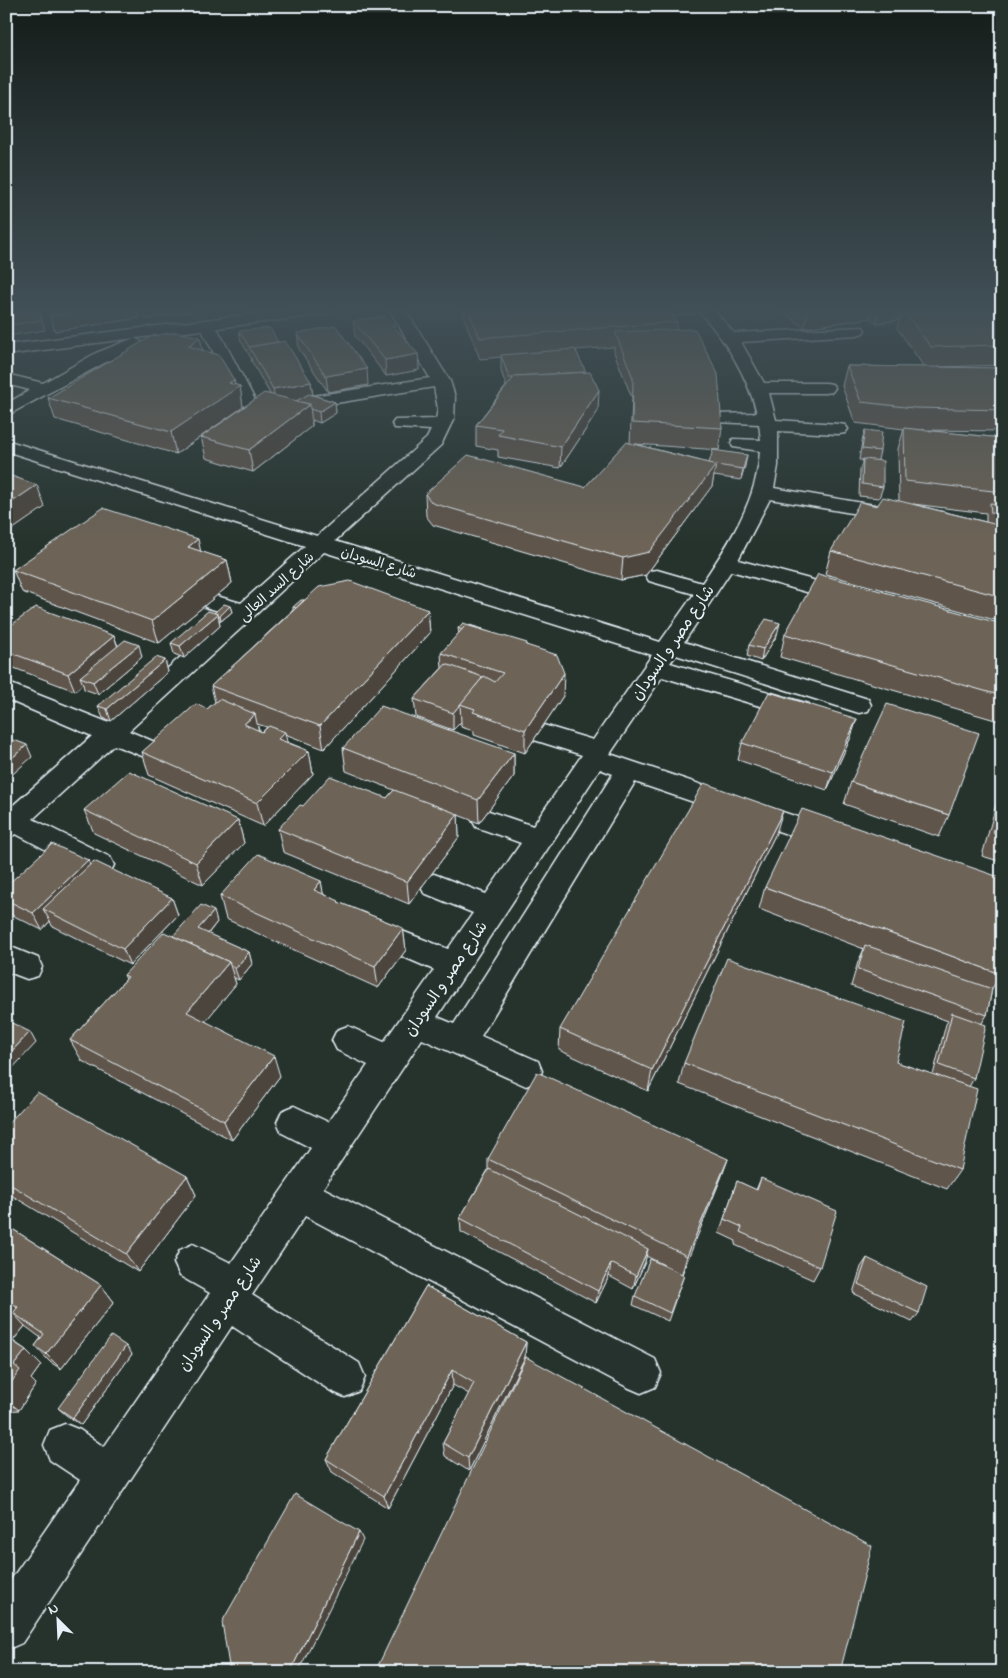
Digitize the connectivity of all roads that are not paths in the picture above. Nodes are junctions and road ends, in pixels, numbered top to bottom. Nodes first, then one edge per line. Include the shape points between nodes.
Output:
1 (43, 387) edge
2 (242, 387) edge
3 (312, 387) edge
4 (375, 387) edge
5 (396, 387) edge
6 (442, 387) edge
7 (46, 388) joint
8 (760, 388) joint
9 (826, 388) dead end
10 (377, 390) junction
11 (319, 400) junction
12 (6, 411) edge
13 (722, 418) edge
14 (401, 424) dead end
15 (443, 425) junction
16 (839, 429) dead end
17 (769, 430) junction
18 (740, 443) dead end
19 (6, 445) edge
20 (763, 492) junction
21 (909, 517) edge
22 (322, 544) junction
23 (726, 563) junction
24 (658, 576) dead end
25 (706, 591) junction
26 (846, 596) edge
27 (214, 602) dead end
28 (247, 612) junction
29 (664, 655) junction
30 (6, 690) edge
31 (859, 705) dead end
32 (832, 720) edge
33 (540, 733) dead end
34 (111, 734) junction
35 (155, 752) edge
36 (596, 754) junction
37 (629, 770) junction
38 (486, 820) dead end
39 (9, 822) edge
40 (540, 838) junction
41 (853, 846) edge
42 (100, 865) edge
43 (434, 885) dead end
44 (492, 908) junction
45 (379, 934) edge
46 (454, 965) junction
47 (416, 1022) junction
48 (348, 1040) dead end
49 (460, 1042) junction
50 (390, 1060) junction
51 (526, 1071) dead end
52 (294, 1122) dead end
53 (334, 1142) junction
54 (299, 1194) junction
55 (193, 1263) dead end
56 (232, 1294) junction
57 (641, 1373) dead end
58 (345, 1376) dead end
59 (66, 1445) dead end
60 (109, 1475) junction
61 (6, 1627) edge

1 - 7 lane
2 - 11 lane via 251,408 263,410
3 - 11 lane
4 - 10 lane
5 - 10 lane
6 - 15 lane, شارع السد العالى via 446,402
7 - 12 lane
8 - 9 lane
8 - 17 lane, شارع مصر و السودان
10 - 11 lane
13 - 17 lane
14 - 15 lane
15 - 22 lane, شارع السد العالى via 434,441
16 - 17 lane
17 - 18 lane
17 - 20 lane, شارع مصر و السودان
19 - 22 lane, شارع السودان
20 - 21 lane
20 - 23 lane, شارع مصر و السودان via 748,527
22 - 28 lane, شارع السد العالى
22 - 29 lane, شارع السودان
23 - 25 lane, شارع مصر و السودان
23 - 26 lane
24 - 25 lane
25 - 29 lane, شارع مصر و السودان
27 - 28 lane
28 - 34 lane, شارع السد العالى
29 - 31 lane
29 - 32 lane
29 - 36 lane, شارع مصر و السودان
30 - 34 lane
33 - 36 lane
34 - 35 lane
34 - 39 lane, شارع السد العالى
36 - 37 lane
36 - 40 lane, شارع مصر و السودان
37 - 41 lane
37 - 49 lane
38 - 40 lane
39 - 42 lane
40 - 44 lane, شارع مصر و السودان
43 - 44 lane
44 - 46 lane, شارع مصر و السودان
45 - 46 lane
46 - 47 lane, شارع مصر و السودان
47 - 49 lane
47 - 50 lane, شارع مصر و السودان
48 - 50 lane
49 - 51 lane
50 - 53 lane, شارع مصر و السودان
52 - 53 lane
53 - 54 lane, شارع مصر و السودان
54 - 56 lane, شارع مصر و السودان
54 - 57 lane
55 - 56 lane
56 - 58 lane
56 - 60 lane, شارع مصر و السودان
59 - 60 lane
60 - 61 lane, شارع مصر و السودان

